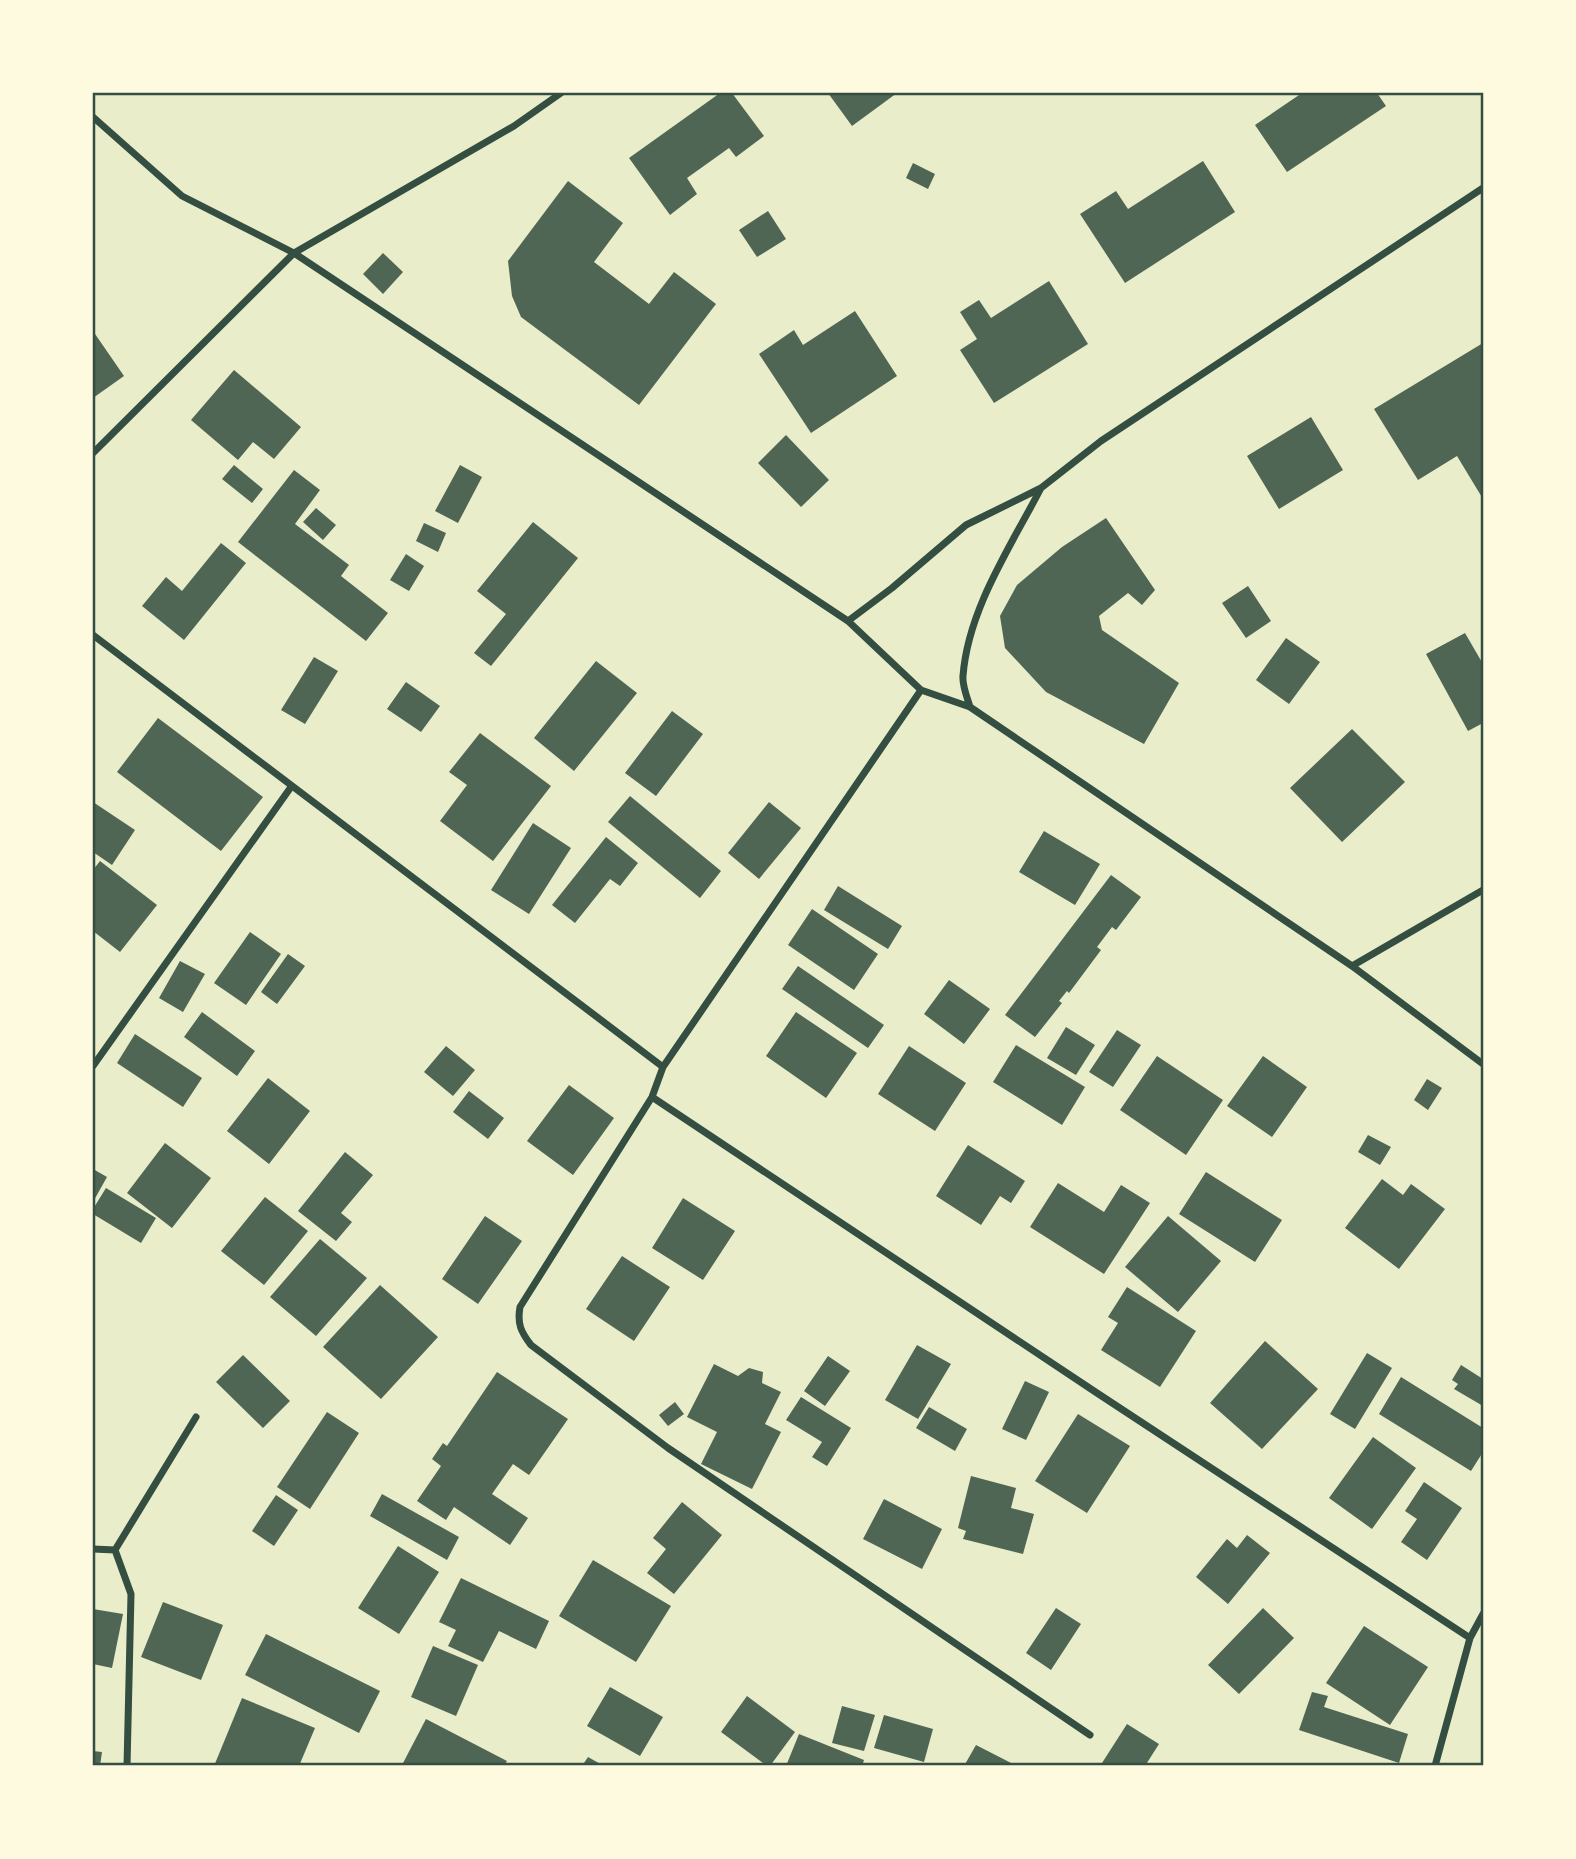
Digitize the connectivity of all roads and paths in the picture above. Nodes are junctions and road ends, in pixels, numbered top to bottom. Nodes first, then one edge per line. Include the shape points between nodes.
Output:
1 (561, 93) edge
2 (93, 117) edge
3 (1483, 188) edge
4 (294, 253) junction
5 (93, 453) edge
6 (1041, 488) junction
7 (848, 621) junction
8 (93, 635) edge
9 (921, 691) junction
10 (970, 707) junction
11 (290, 787) junction
12 (1483, 890) edge
13 (1352, 967) junction
14 (1483, 1064) edge
15 (93, 1066) edge
16 (663, 1067) junction
17 (652, 1097) junction
18 (195, 1417) dead end
19 (93, 1549) edge
20 (115, 1550) junction
21 (1483, 1614) edge
22 (1470, 1638) junction
23 (1090, 1735) dead end
24 (127, 1766) edge
25 (1434, 1766) edge

1 - 4 street via 514,126
2 - 4 street via 182,196
3 - 6 street via 1101,442
4 - 5 street
4 - 7 street
6 - 7 street via 966,525
6 - 10 street via 982,602 970,638 962,678
7 - 9 street
8 - 11 street
9 - 10 street
9 - 16 street
10 - 13 street
11 - 15 street
11 - 16 street
12 - 13 street
13 - 14 street
16 - 17 street
17 - 22 street
17 - 23 street via 520,1307 518,1321 523,1334 531,1345 668,1448
18 - 20 street
19 - 20 street
20 - 24 street via 131,1594
21 - 22 street
22 - 25 street

